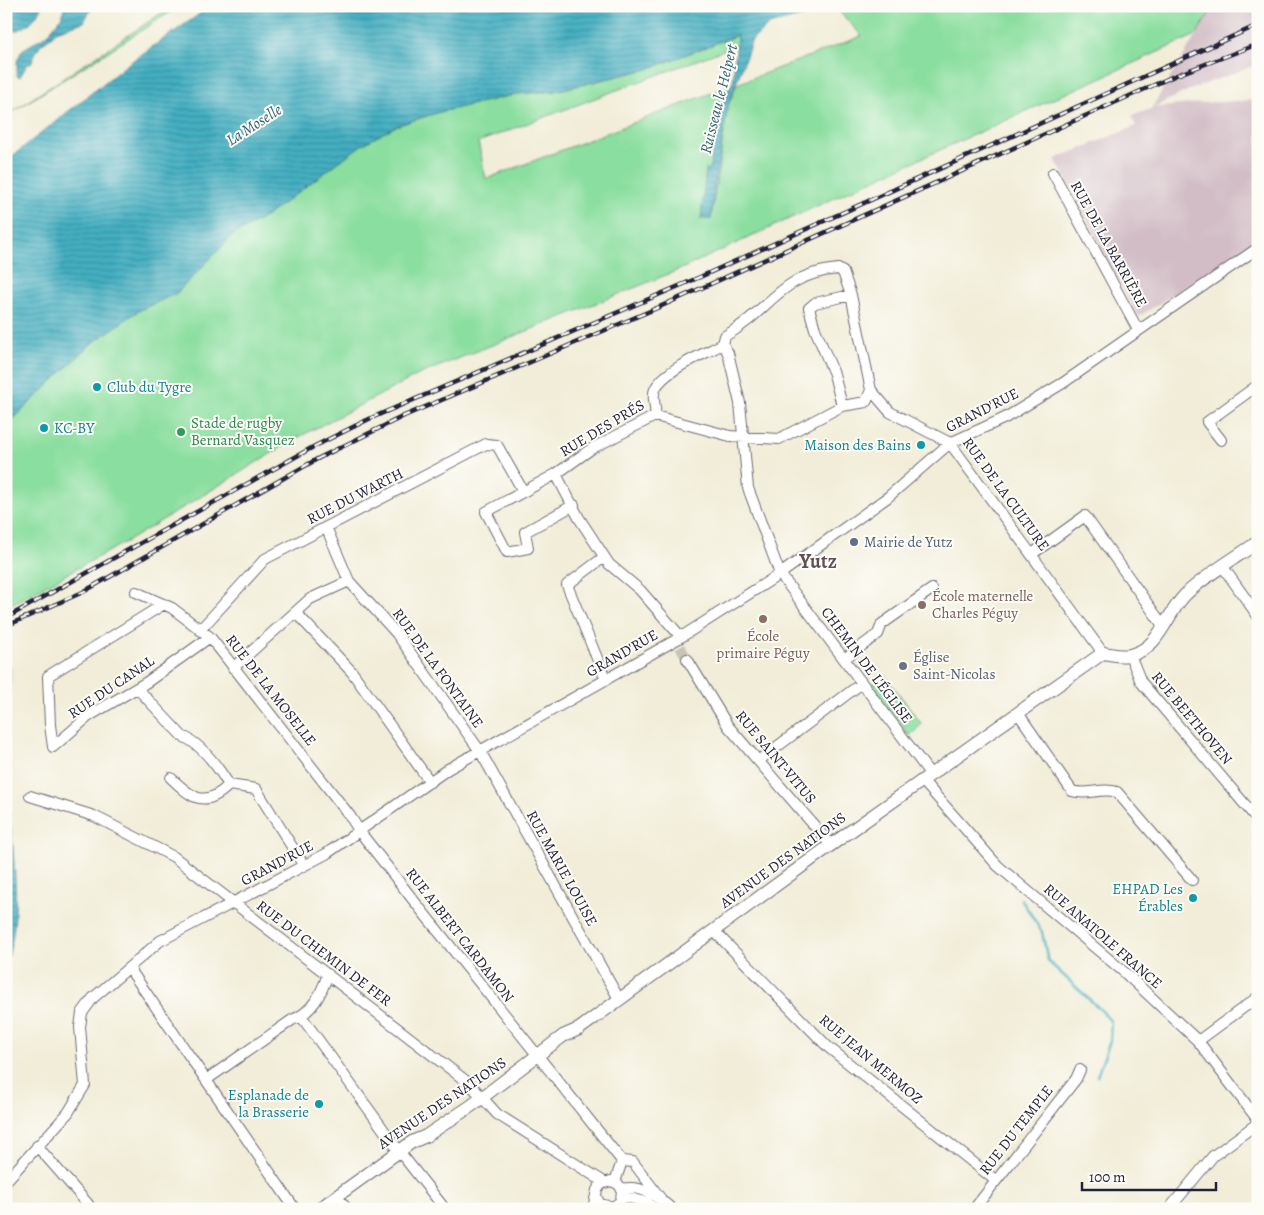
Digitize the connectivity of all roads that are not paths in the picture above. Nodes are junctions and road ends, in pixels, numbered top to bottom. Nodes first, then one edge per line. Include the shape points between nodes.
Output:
1 (1052, 173) dead end
2 (1258, 248) edge
3 (839, 266) joint
4 (851, 295) junction
5 (1138, 330) junction
6 (724, 340) junction
7 (1258, 385) edge
8 (871, 390) junction
9 (842, 406) junction
10 (655, 416) junction
11 (744, 437) junction
12 (1221, 440) dead end
13 (950, 443) junction
14 (556, 474) junction
15 (523, 492) junction
16 (574, 505) junction
17 (326, 527) junction
18 (1258, 542) edge
19 (1032, 554) junction
20 (604, 557) junction
21 (1223, 567) junction
22 (780, 574) junction
23 (349, 581) junction
24 (932, 589) dead end
25 (136, 592) dead end
26 (164, 604) junction
27 (296, 613) junction
28 (1258, 616) edge
29 (1164, 627) junction
30 (200, 630) junction
31 (210, 637) junction
32 (678, 641) junction
33 (1103, 653) junction
34 (1130, 655) junction
35 (687, 659) tunnel mouth
36 (844, 659) junction
37 (233, 668) junction
38 (606, 680) junction
39 (862, 683) junction
40 (137, 688) junction
41 (1018, 713) junction
42 (480, 751) junction
43 (758, 761) junction
44 (171, 778) dead end
45 (926, 778) junction
46 (430, 782) junction
47 (229, 785) junction
48 (30, 796) dead end
49 (1258, 820) edge
50 (360, 832) junction
51 (831, 845) junction
52 (304, 866) junction
53 (1192, 880) dead end
54 (234, 903) junction
55 (714, 931) junction
56 (129, 968) junction
57 (328, 974) junction
58 (1258, 997) edge
59 (618, 999) junction
60 (301, 1016) junction
61 (1198, 1041) junction
62 (537, 1057) junction
63 (1080, 1070) dead end
64 (206, 1080) junction
65 (483, 1098) junction
66 (1258, 1122) edge
67 (37, 1146) junction
68 (399, 1151) junction
69 (622, 1161) junction
70 (996, 1180) junction
71 (6, 1181) edge
72 (604, 1182) junction
73 (620, 1189) junction
74 (336, 1196) junction
75 (596, 1197) junction
76 (88, 1204) dead end
77 (659, 1204) edge
78 (607, 1208) edge
79 (295, 1209) edge
80 (320, 1209) edge
81 (347, 1209) edge
82 (445, 1209) edge
83 (593, 1209) edge
84 (672, 1209) edge
85 (974, 1209) edge
86 (1169, 1209) edge

1 - 5 street, RUE DE LA BARRIÈRE
2 - 5 street, GRAND'RUE
3 - 4 street, RUE DE LA CULTURE
3 - 6 street, RUE DES PRÉS via 784,288
4 - 8 street, RUE DE LA CULTURE
4 - 9 street via 816,303 809,308 814,329 834,374
5 - 13 street, GRAND'RUE via 1063,383 1005,418
6 - 10 street, RUE DES PRÉS via 662,380 655,390
6 - 11 street, CHEMIN DE L'ÉGLISE via 740,403
7 - 12 street via 1208,422
8 - 9 street via 866,402
8 - 13 street, RUE DE LA CULTURE via 890,412
9 - 11 street via 779,439
10 - 11 street via 716,433
10 - 14 street, RUE DES PRÉS via 591,449
11 - 22 street, CHEMIN DE L'ÉGLISE via 748,488
13 - 19 street, RUE DE LA CULTURE
13 - 22 street, GRAND'RUE via 888,497
14 - 15 street, RUE DES PRÉS
14 - 16 street
15 - 16 street, RUE DES PRÉS via 486,512 507,552 528,548 525,532
15 - 17 street, RUE DU WARTH via 497,445 486,444
16 - 20 street
17 - 23 street, RUE DE LA FONTAINE
17 - 30 street, RUE DU WARTH via 265,558
18 - 21 main road
19 - 29 street via 1084,516
19 - 33 street, RUE DE LA CULTURE
20 - 32 street via 640,590
20 - 38 street via 567,585
21 - 28 street
21 - 29 main road via 1186,593
22 - 32 street, GRAND'RUE
22 - 36 street, CHEMIN DE L'ÉGLISE
23 - 27 street via 310,599
23 - 42 street, RUE DE LA FONTAINE via 397,634
24 - 36 street via 882,624 878,634
25 - 26 street, RUE DE LA MOSELLE
26 - 30 street, RUE DE LA MOSELLE
26 - 40 street, RUE DU CANAL via 48,676 53,747 89,716
27 - 37 street
27 - 46 street via 352,672
29 - 34 main road via 1154,640
30 - 31 street, RUE DE LA MOSELLE
31 - 37 street, RUE DE LA MOSELLE
31 - 40 street, RUE DU CANAL
32 - 38 street, GRAND'RUE
33 - 34 main road
33 - 41 main road, AVENUE DES NATIONS
34 - 49 street, RUE BEETHOVEN via 1141,682
35 - 43 street, RUE SAINT-VITUS via 728,726
36 - 39 street, CHEMIN DE L'ÉGLISE
37 - 50 street, RUE DE LA MOSELLE
38 - 42 street, GRAND'RUE
39 - 43 street
39 - 45 street, CHEMIN DE L'ÉGLISE
40 - 47 street via 182,736 192,740
41 - 45 main road, AVENUE DES NATIONS
41 - 53 street via 1072,791 1082,794 1108,789 1117,792
42 - 46 street, GRAND'RUE
42 - 59 street, RUE MARIE LOUISE
43 - 51 street, RUE SAINT-VITUS
44 - 47 street via 190,796 203,800 219,795
45 - 51 main road, AVENUE DES NATIONS
45 - 61 street, RUE ANATOLE FRANCE via 998,866 1124,972
46 - 50 street, GRAND'RUE
47 - 52 street via 256,788
48 - 54 street, RUE DU CHEMIN DE FER via 94,816 174,857
50 - 52 street, GRAND'RUE
50 - 62 street, RUE ALBERT CARDAMON
51 - 55 main road, AVENUE DES NATIONS
52 - 54 street, GRAND'RUE
54 - 56 street, GRAND'RUE via 173,933
54 - 57 street, RUE DU CHEMIN DE FER
55 - 59 main road, AVENUE DES NATIONS
55 - 70 street, RUE JEAN MERMOZ via 828,1047
56 - 64 street
56 - 67 street, GRAND'RUE via 93,998 82,1013 80,1027 85,1085 68,1112
57 - 60 street via 317,1001
57 - 65 street, RUE DU CHEMIN DE FER via 470,1084
58 - 61 street
59 - 62 main road, AVENUE DES NATIONS
60 - 64 street
60 - 68 street
61 - 66 street, RUE ANATOLE FRANCE
62 - 65 main road, AVENUE DES NATIONS
62 - 69 street, RUE ALBERT CARDAMON
63 - 70 street, RUE DU TEMPLE
64 - 79 street
65 - 68 main road, AVENUE DES NATIONS
65 - 72 street, RUE DU CHEMIN DE FER via 497,1114
66 - 86 street via 1212,1156
67 - 71 street, GRAND'RUE
67 - 76 street
68 - 74 main road, AVENUE DES NATIONS
68 - 82 street
69 - 73 street
69 - 77 street via 634,1162
70 - 85 street, RUE DU TEMPLE
72 - 73 street
72 - 75 street via 598,1187
73 - 77 street via 630,1187 647,1192
73 - 78 street via 617,1204
74 - 80 main road, AVENUE DES NATIONS
74 - 81 street
75 - 78 street
75 - 83 street
77 - 84 street

